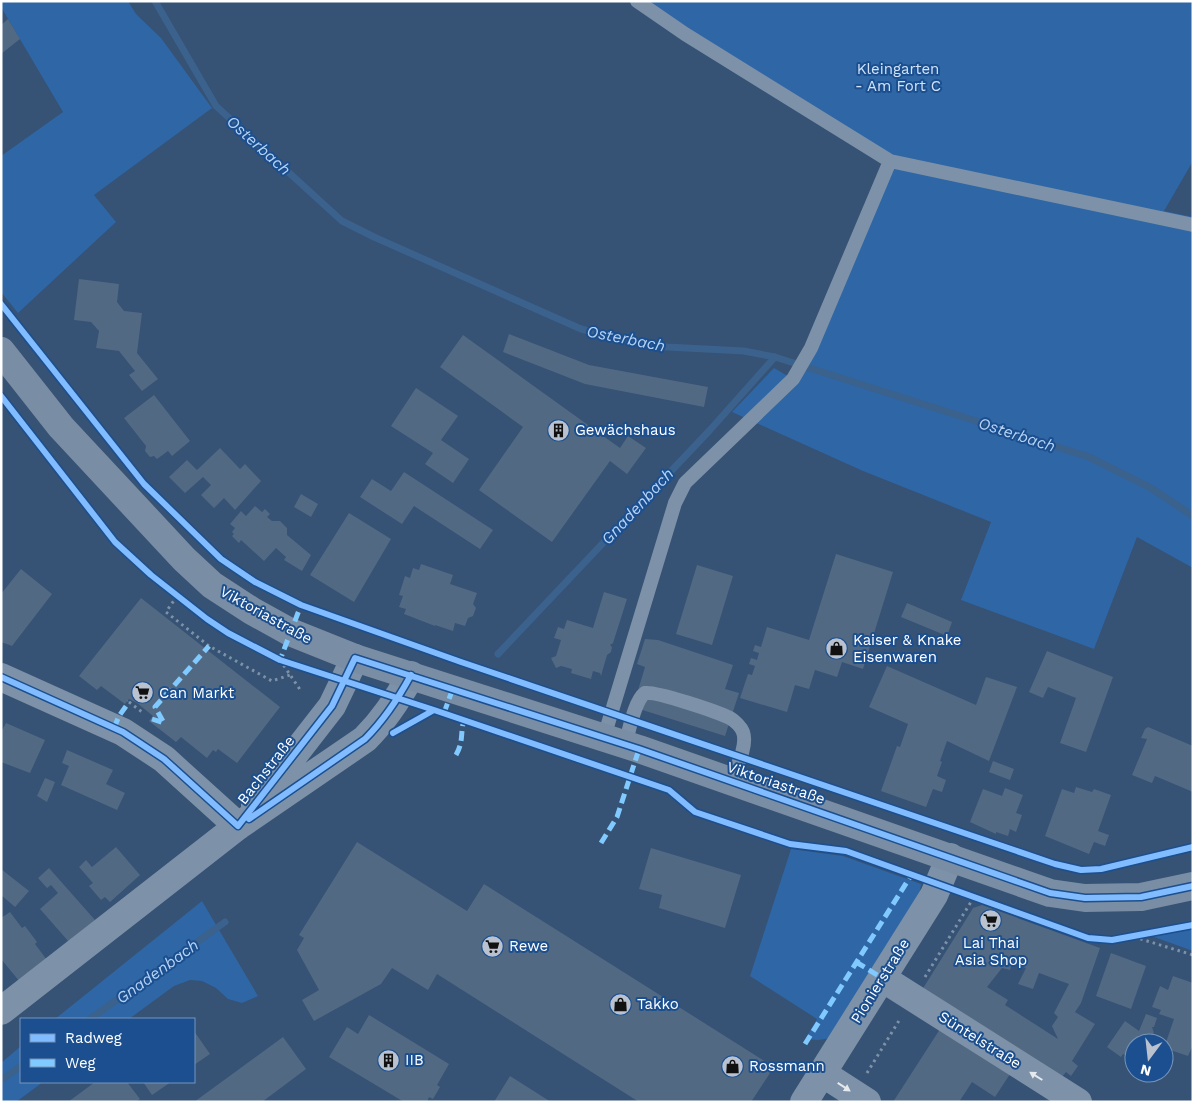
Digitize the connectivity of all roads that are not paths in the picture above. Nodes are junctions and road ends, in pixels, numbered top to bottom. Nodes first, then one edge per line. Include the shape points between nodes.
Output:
1 (637, 1) edge
2 (890, 161) junction
3 (1193, 225) edge
4 (1, 351) edge
5 (355, 658) junction
6 (411, 675) junction
7 (1, 678) edge
8 (614, 741) junction
9 (731, 781) junction
10 (238, 826) junction
11 (950, 857) junction
12 (1193, 886) edge
13 (882, 978) junction
14 (1, 1011) edge
15 (822, 1073) junction
16 (804, 1102) edge
17 (866, 1102) edge
18 (1078, 1102) edge

1 - 2 lane
2 - 3 lane
2 - 8 lane via 811,348 793,379 685,483 675,503
4 - 5 main road, Viktoriastraße via 61,426 212,585 290,632
5 - 6 main road, Viktoriastraße
5 - 10 street, Bachstraße via 332,706
6 - 8 main road, Viktoriastraße
6 - 10 street, Bachstraße via 399,698 365,739
7 - 10 street via 123,732 164,759
8 - 9 main road, Viktoriastraße
8 - 9 lane via 644,693 658,694 731,718 744,738
9 - 11 main road, Viktoriastraße
10 - 14 street, Bachstraße
11 - 12 main road, Viktoriastraße via 1050,893 1086,898 1141,896
11 - 13 street, Pionierstraße via 934,895
13 - 15 street, Pionierstraße
18 -> 13 street, Süntelstraße
15 - 16 street, Pionierstraße
15 -> 17 street

